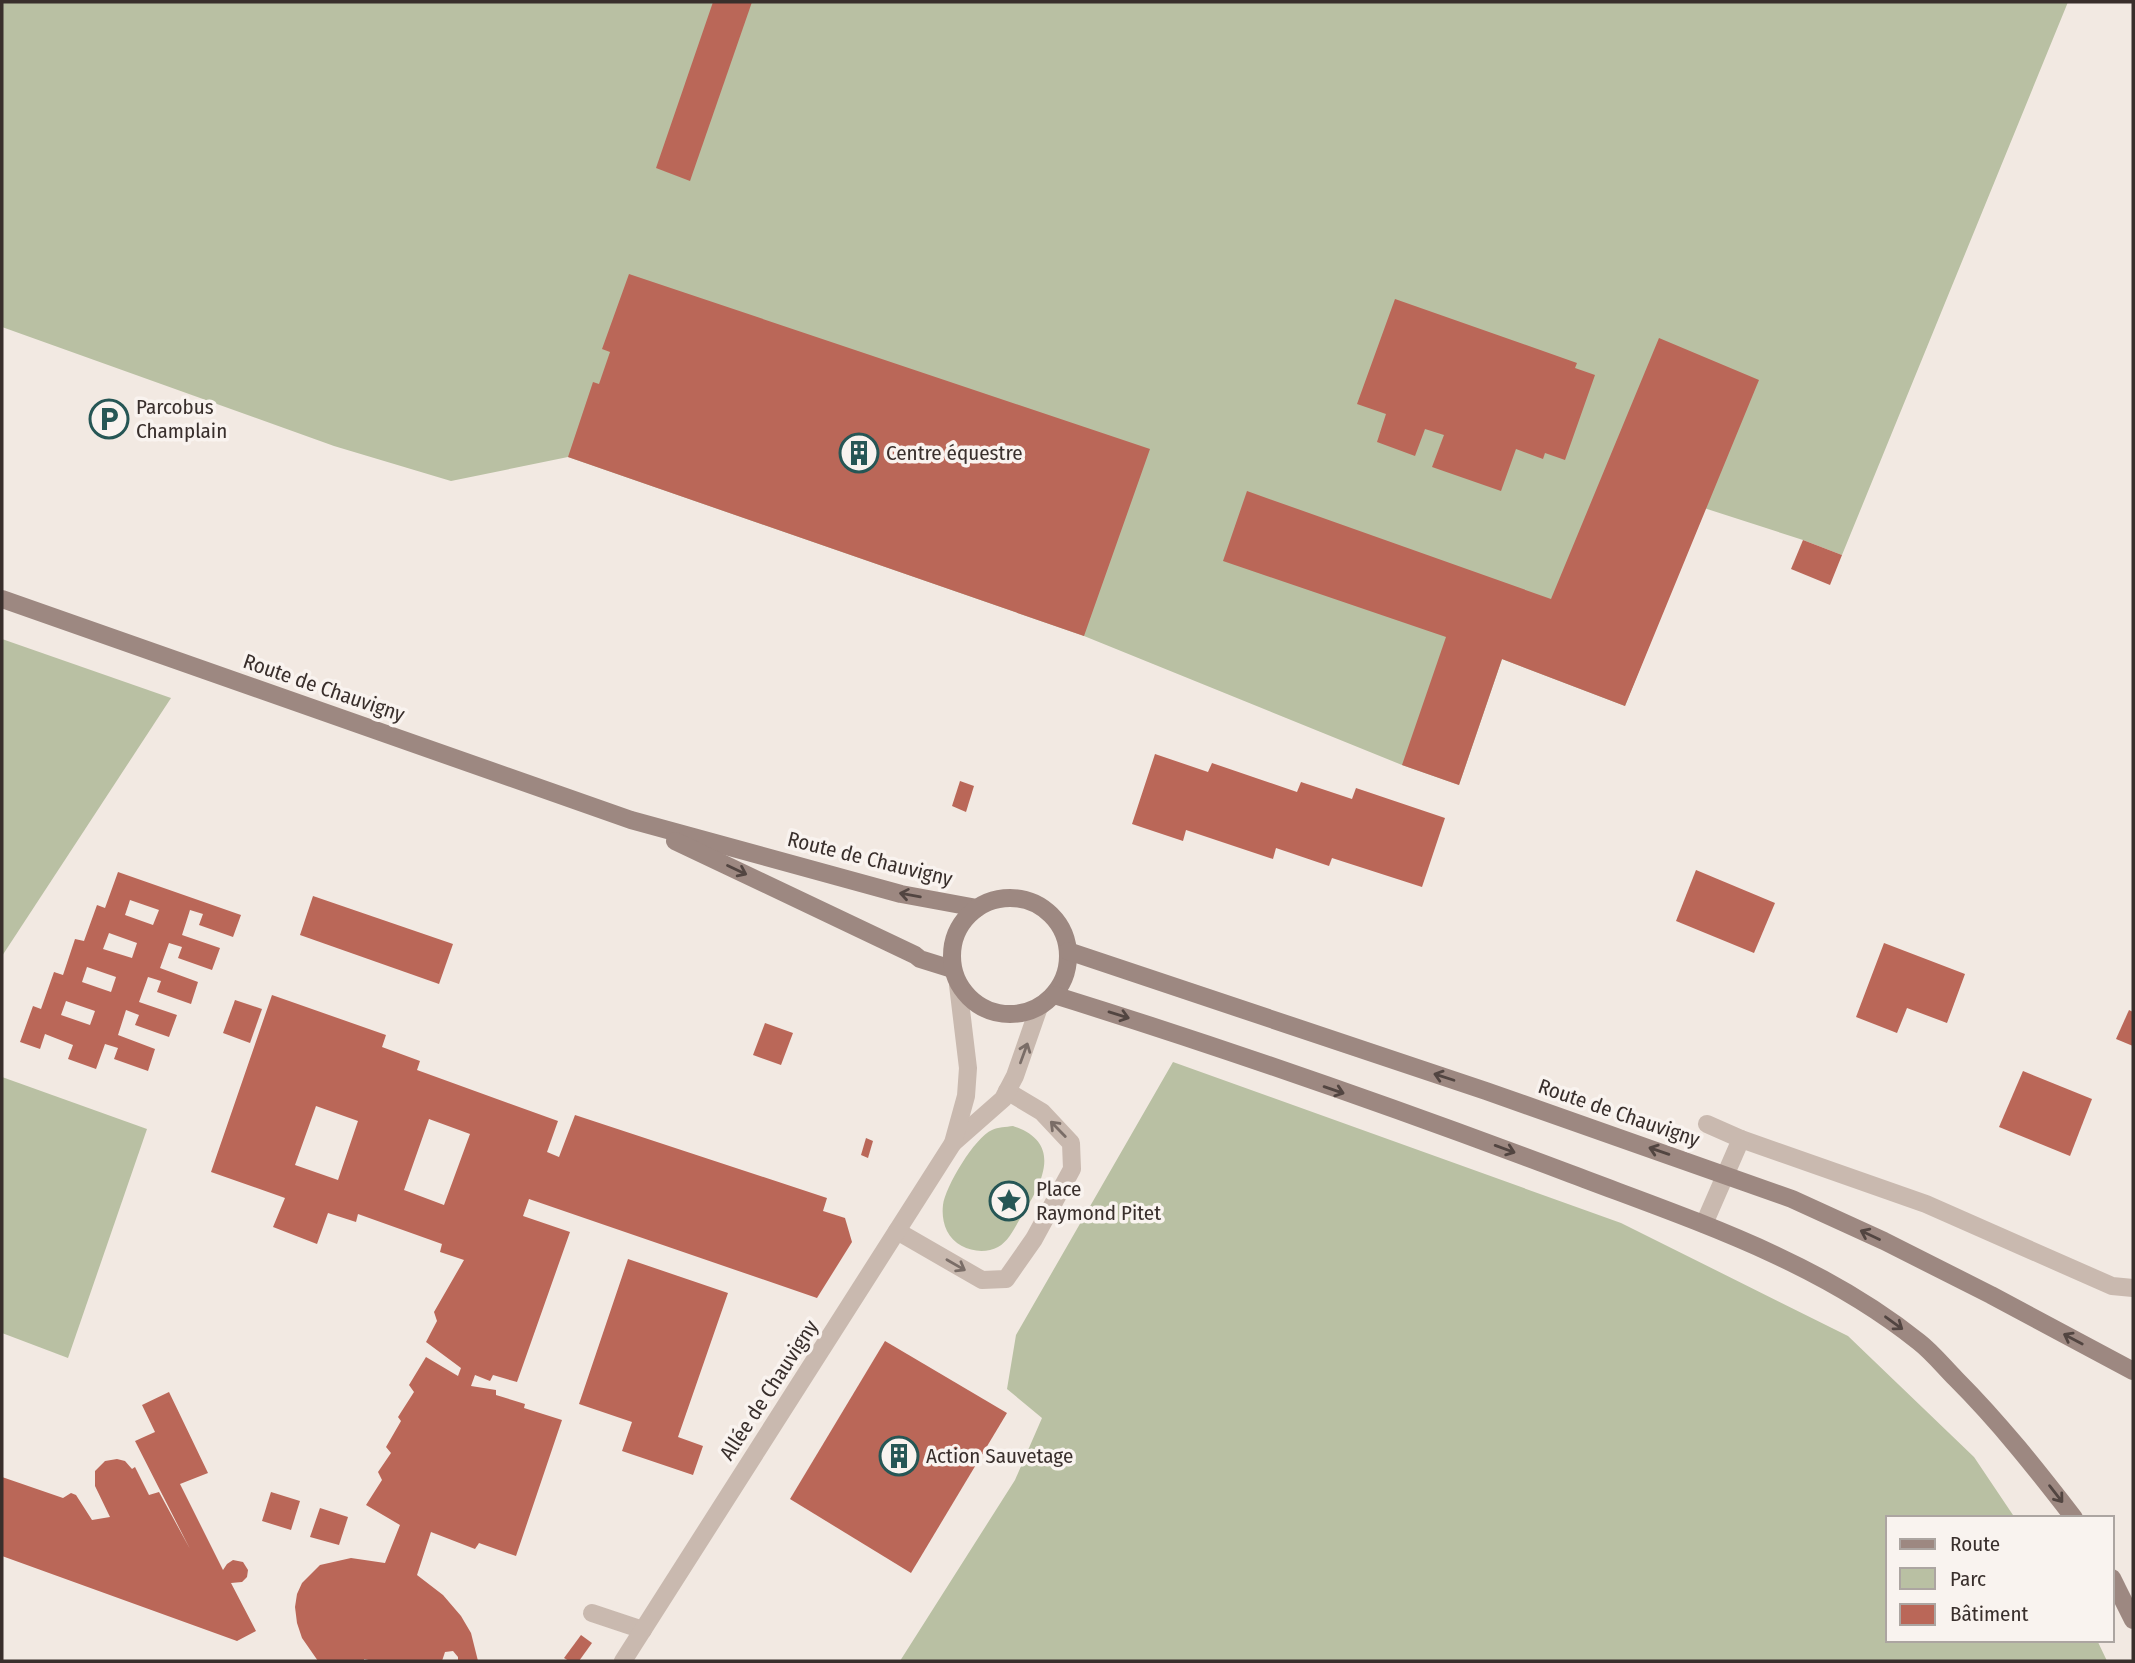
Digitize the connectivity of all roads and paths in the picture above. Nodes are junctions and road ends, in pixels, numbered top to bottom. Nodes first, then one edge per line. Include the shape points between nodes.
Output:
1 (2, 599) edge
2 (631, 820) junction
3 (977, 908) junction
4 (1068, 951) junction
5 (956, 977) junction
6 (1054, 995) junction
7 (1039, 1007) junction
8 (1007, 1091) junction
9 (1707, 1124) dead end
10 (1741, 1139) junction
11 (953, 1143) junction
12 (1726, 1174) junction
13 (1704, 1224) junction
14 (897, 1231) junction
15 (2133, 1288) edge
16 (2133, 1371) edge
17 (2072, 1516) edge
18 (2114, 1582) edge
19 (592, 1613) dead end
20 (2133, 1620) edge
21 (643, 1630) junction
22 (623, 1661) edge

1 - 2 main road, Route de Chauvigny
3 -> 2 main road, Route de Chauvigny via 901,894
2 -> 5 main road, Route de Chauvigny
3 - 4 main road via 1006,898 1032,902 1054,918
3 - 5 main road via 955,935 951,951
4 - 6 main road via 1066,974
12 -> 4 main road, Route de Chauvigny
5 - 7 main road via 973,1002 994,1013 1017,1015
5 - 11 street, Allée de Chauvigny via 968,1068 966,1096
6 - 7 main road
6 -> 13 main road via 1441,1126
8 -> 7 street, Allée de Chauvigny
8 - 11 street, Allée de Chauvigny
14 -> 8 street via 982,1280 1006,1279 1072,1169 1071,1143 1042,1112
9 - 10 street
10 - 12 street
10 - 15 street via 1926,1205 2112,1286
11 - 14 street, Allée de Chauvigny
12 - 13 street
16 -> 12 main road, Route de Chauvigny via 1884,1241
13 -> 17 main road via 1781,1257 1848,1293 1921,1343 1985,1408
14 - 21 street, Allée de Chauvigny
18 - 20 main road
19 - 21 street
21 - 22 street, Allée de Chauvigny

